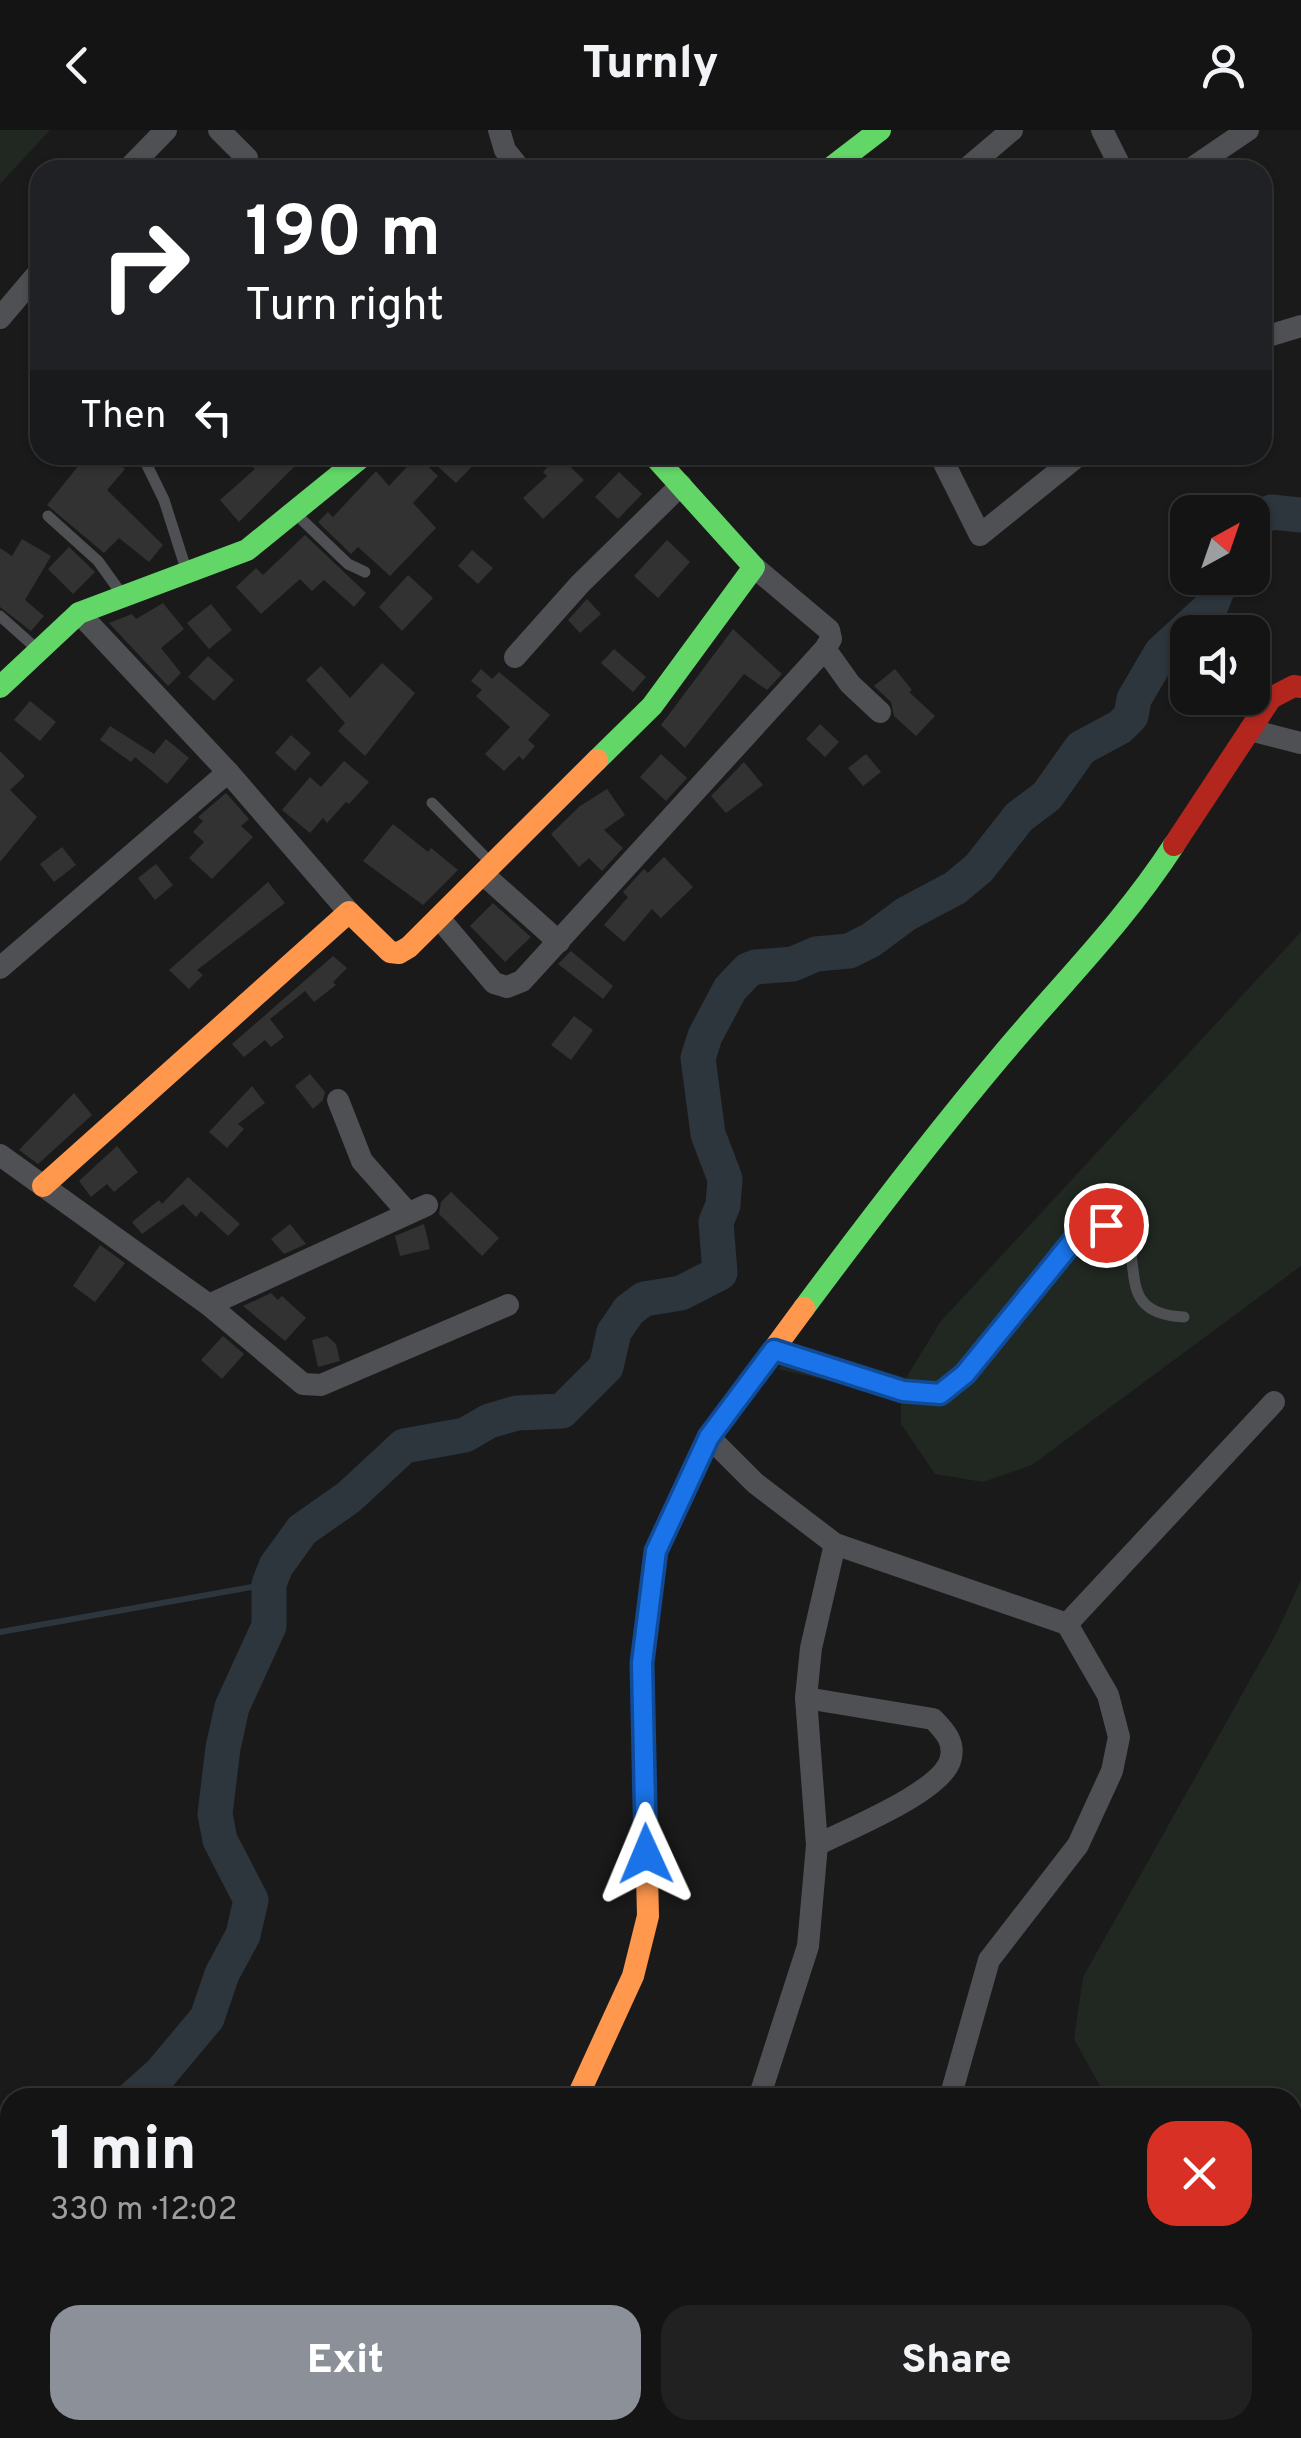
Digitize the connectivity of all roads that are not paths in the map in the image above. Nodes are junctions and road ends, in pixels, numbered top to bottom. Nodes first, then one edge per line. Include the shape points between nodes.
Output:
1 (166, 130) edge
2 (219, 130) edge
3 (499, 130) edge
4 (880, 130) edge
5 (1012, 130) edge
6 (1102, 130) edge
7 (1248, 130) edge
8 (247, 158) dead end
9 (136, 160) edge
10 (513, 160) edge
11 (841, 160) edge
12 (977, 160) edge
13 (1117, 160) edge
14 (1204, 160) edge
15 (30, 282) edge
16 (0, 318) edge
17 (1301, 326) edge
18 (1272, 335) edge
19 (147, 465) edge
20 (352, 465) edge
21 (662, 465) edge
22 (945, 465) edge
23 (1067, 465) edge
24 (681, 485) junction
25 (296, 514) junction
26 (48, 516) dead end
27 (754, 567) junction
28 (365, 572) dead end
29 (188, 573) junction
30 (124, 596) junction
31 (79, 612) junction
32 (0, 616) edge
33 (825, 649) junction
34 (40, 652) junction
35 (515, 657) dead end
36 (0, 687) edge
37 (1301, 687) edge
38 (880, 712) dead end
39 (1250, 730) junction
40 (1301, 743) edge
41 (228, 772) junction
42 (432, 803) dead end
43 (488, 870) junction
44 (349, 912) junction
45 (440, 918) junction
46 (559, 942) junction
47 (0, 968) edge
48 (338, 1100) dead end
49 (0, 1154) edge
50 (43, 1186) junction
51 (209, 1305) junction
52 (508, 1305) dead end
53 (1184, 1317) dead end
54 (774, 1350) junction
55 (1274, 1402) dead end
56 (709, 1437) junction
57 (835, 1544) junction
58 (1067, 1624) junction
59 (806, 1698) junction
60 (817, 1846) junction
61 (582, 2088) edge
62 (763, 2088) edge
63 (953, 2088) edge

1 - 9 street
2 - 8 street
3 - 10 street
4 - 11 street
5 - 12 street
6 - 13 street
7 - 14 street
15 - 16 street
17 - 18 street
19 - 29 lane
20 - 25 street
21 - 24 street
22 - 23 street via 980,535
24 - 27 street
24 - 35 street
25 - 28 lane
25 - 29 street via 247,550
26 - 30 lane via 98,561
27 - 33 street via 829,630
27 - 43 street via 652,706
29 - 30 street
30 - 31 street
31 - 34 street
31 - 41 street
32 - 34 lane
33 - 38 street
33 - 46 street
34 - 36 street
37 - 39 street via 1271,698
39 - 40 street
39 - 54 street via 1105,940 903,1174
41 - 44 street
41 - 47 street
42 - 43 lane
43 - 45 street
43 - 46 street
44 - 45 street via 394,953
44 - 50 street
45 - 46 street via 500,986 522,982
48 - 51 street via 362,1161 418,1209
49 - 50 street
50 - 51 street
51 - 52 street via 302,1384 321,1385
53 - 54 lane via 1147,1310 1130,1248 1116,1230 1097,1224 1073,1241 965,1374 940,1394 903,1391
54 - 56 street
55 - 58 street
56 - 57 street
56 - 61 street via 656,1551 651,1588 642,1663 648,1916 634,1976
57 - 58 street
57 - 59 street
58 - 63 street via 1108,1696 1119,1737 1112,1771 1078,1845 989,1960
59 - 60 street
59 - 60 street via 933,1719 952,1748 949,1764 918,1793
60 - 62 street via 808,1946

